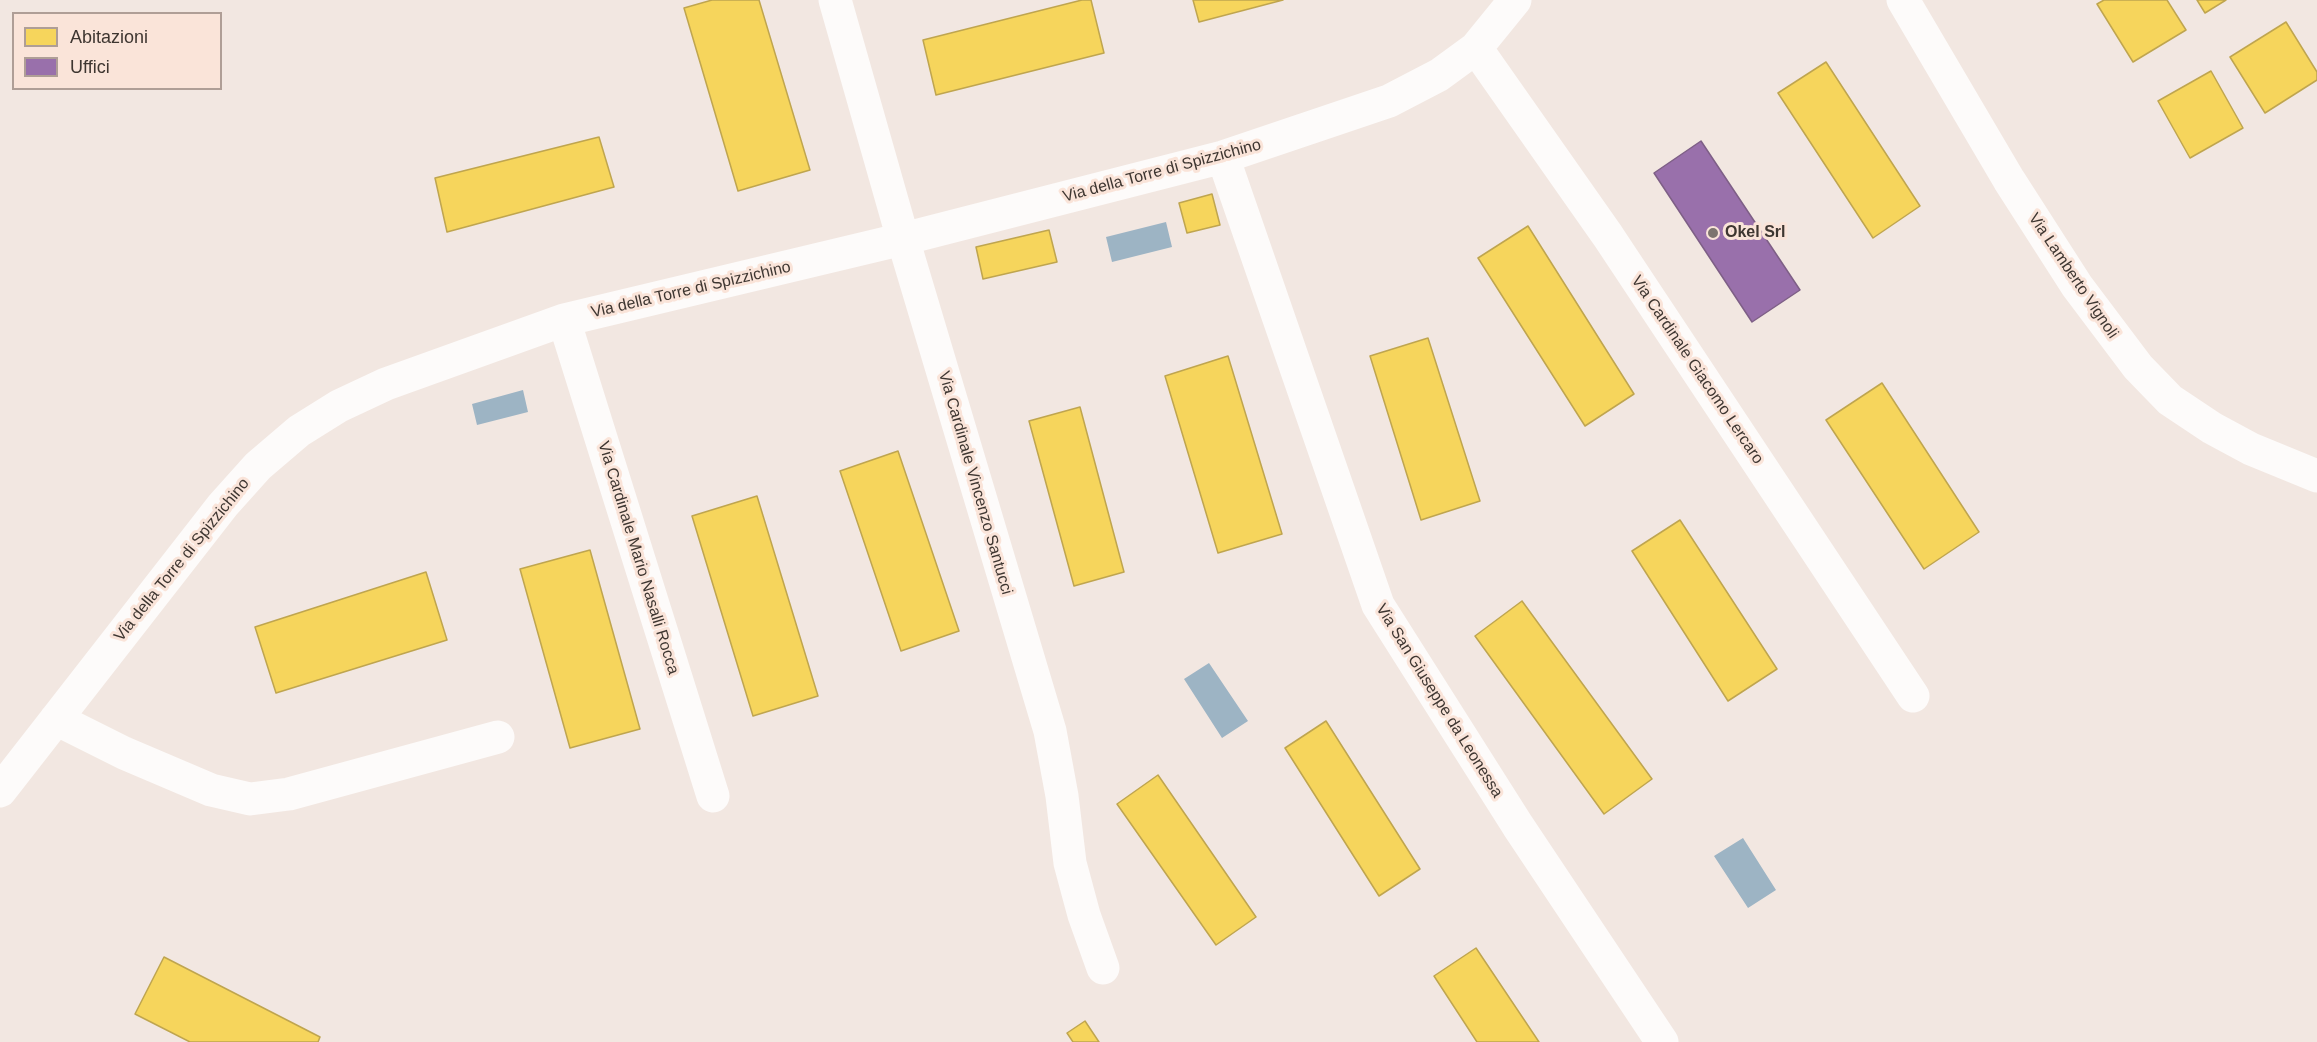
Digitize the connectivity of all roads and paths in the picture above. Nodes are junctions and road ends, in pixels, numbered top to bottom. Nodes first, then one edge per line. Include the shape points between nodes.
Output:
1 (835, 0) edge
2 (1515, 0) edge
3 (1903, 0) edge
4 (1476, 48) junction
5 (1223, 157) junction
6 (903, 239) junction
7 (564, 320) junction
8 (2317, 476) edge
9 (1913, 696) dead end
10 (56, 719) junction
11 (498, 737) dead end
12 (0, 791) edge
13 (713, 796) dead end
14 (1102, 968) dead end
15 (1662, 1042) edge

1 - 6 street, Via Cardinale Vincenzo Santucci
2 - 4 street, Via della Torre di Spizzichino
3 - 8 street, Via Lamberto Vignoli via 2009,180 2077,286 2138,367 2170,400 2212,428
4 - 5 street, Via della Torre di Spizzichino via 1439,75 1389,101
4 - 9 street, Via Cardinale Giacomo Lercaro via 1608,236
5 - 6 street, Via della Torre di Spizzichino
5 - 15 street, Via San Giuseppe da Leonessa via 1378,606
6 - 7 street, Via della Torre di Spizzichino
6 - 14 street, Via Cardinale Vincenzo Santucci via 1050,731 1070,863
7 - 10 street, Via della Torre di Spizzichino via 386,384 299,431 258,466 223,505
7 - 13 street, Via Cardinale Mario Nasalli Rocca
10 - 11 street via 211,790 250,799 290,794
10 - 12 street, Via della Torre di Spizzichino

